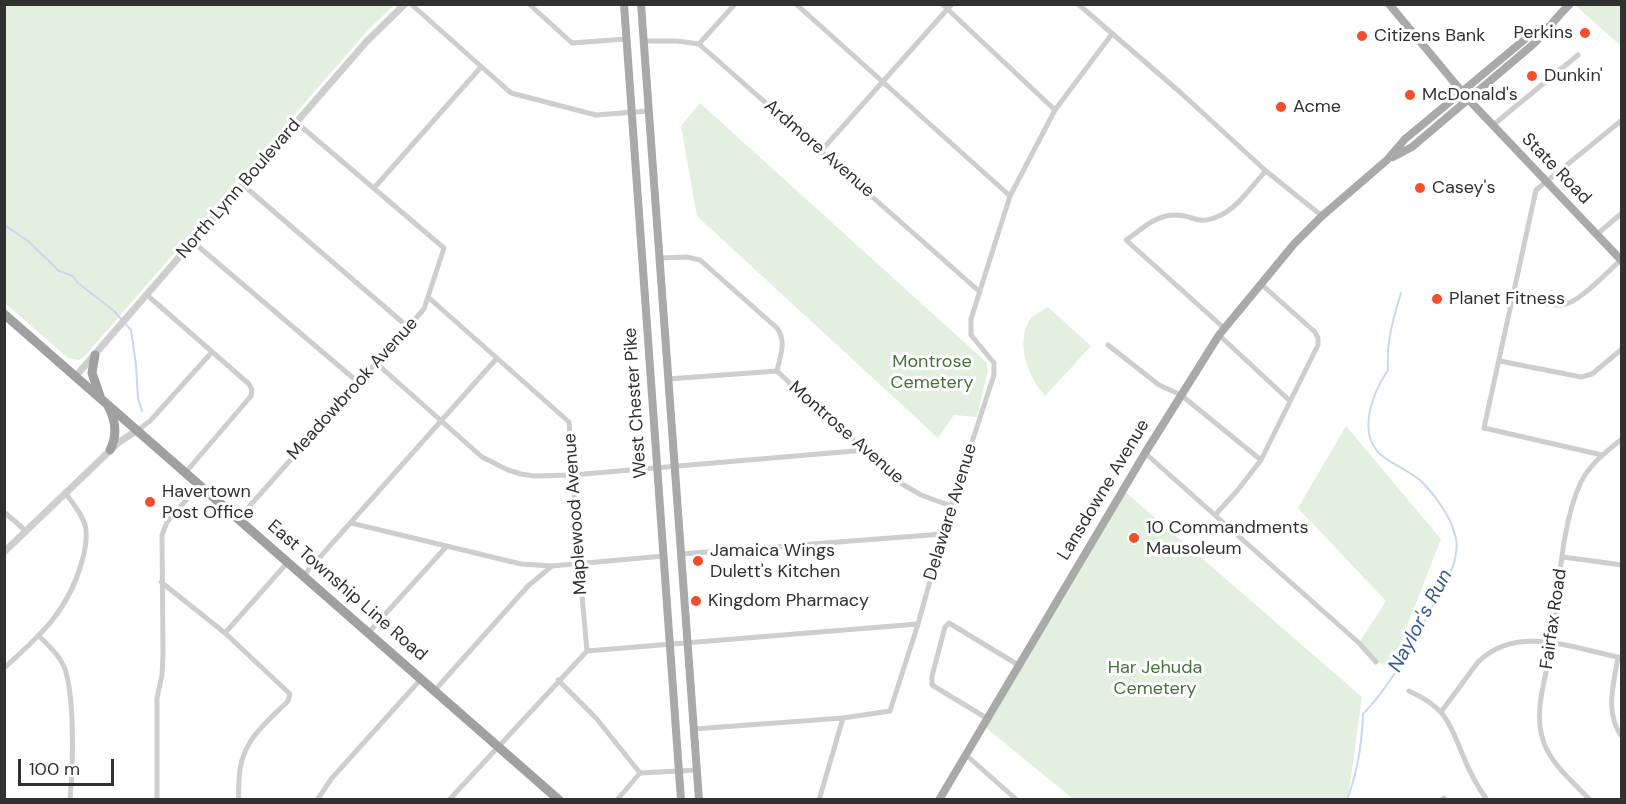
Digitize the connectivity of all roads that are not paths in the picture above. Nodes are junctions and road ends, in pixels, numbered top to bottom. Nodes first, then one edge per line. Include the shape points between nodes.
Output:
1 (405, 4) edge
2 (411, 4) edge
3 (530, 4) edge
4 (624, 4) edge
5 (641, 4) edge
6 (735, 4) edge
7 (796, 4) edge
8 (942, 4) edge
9 (1389, 4) edge
10 (1570, 4) edge
11 (1079, 5) edge
12 (950, 7) edge
13 (1112, 34) junction
14 (626, 39) junction
15 (644, 41) junction
16 (699, 45) junction
17 (1575, 58) dead end
18 (481, 67) junction
19 (884, 82) junction
20 (1465, 95) junction
21 (1055, 110) junction
22 (648, 111) junction
23 (632, 112) junction
24 (1622, 120) edge
25 (297, 123) junction
26 (1492, 126) junction
27 (821, 151) junction
28 (1266, 171) junction
29 (1546, 182) junction
30 (243, 185) junction
31 (374, 188) junction
32 (1010, 196) junction
33 (1622, 213) edge
34 (1322, 216) junction
35 (1596, 235) junction
36 (194, 242) junction
37 (659, 258) junction
38 (1621, 260) edge
39 (1261, 284) junction
40 (980, 292) junction
41 (147, 295) junction
42 (1512, 295) junction
43 (428, 297) junction
44 (4, 314) edge
45 (408, 327) junction
46 (1222, 331) junction
47 (1108, 345) dead end
48 (1622, 349) edge
49 (212, 352) junction
50 (94, 355) junction
51 (497, 358) junction
52 (1500, 361) junction
53 (376, 363) junction
54 (777, 371) junction
55 (75, 377) junction
56 (668, 379) junction
57 (359, 383) junction
58 (1181, 395) junction
59 (104, 401) junction
60 (1290, 401) junction
61 (440, 421) junction
62 (138, 430) junction
63 (1622, 439) edge
64 (110, 450) junction
65 (866, 450) junction
66 (1145, 453) junction
67 (1602, 455) junction
68 (1261, 460) junction
69 (674, 466) junction
70 (657, 468) junction
71 (186, 472) junction
72 (572, 475) junction
73 (200, 484) junction
74 (66, 492) junction
75 (951, 506) junction
76 (4, 512) edge
77 (1215, 515) junction
78 (239, 518) junction
79 (351, 523) junction
80 (26, 531) junction
81 (943, 534) junction
82 (446, 547) junction
83 (4, 552) edge
84 (681, 554) junction
85 (664, 556) junction
86 (1563, 557) junction
87 (288, 562) junction
88 (579, 563) junction
89 (1622, 565) edge
90 (552, 566) junction
91 (304, 575) junction
92 (161, 582) junction
93 (918, 624) junction
94 (369, 632) junction
95 (225, 633) junction
96 (39, 636) junction
97 (687, 643) junction
98 (1552, 643) junction
99 (670, 644) junction
100 (587, 651) junction
101 (1620, 657) edge
102 (1376, 662) dead end
103 (1020, 666) junction
104 (4, 668) edge
105 (421, 679) junction
106 (558, 680) junction
107 (435, 690) junction
108 (1409, 692) dead end
109 (1441, 712) junction
110 (843, 718) junction
111 (988, 719) junction
112 (694, 729) junction
113 (1622, 737) edge
114 (500, 747) junction
115 (966, 755) junction
116 (697, 770) junction
117 (679, 771) junction
118 (640, 773) junction
119 (70, 800) edge
120 (157, 800) edge
121 (240, 800) edge
122 (317, 800) edge
123 (449, 800) edge
124 (559, 800) edge
125 (617, 800) edge
126 (681, 800) edge
127 (699, 800) edge
128 (819, 800) edge
129 (939, 800) edge
130 (1017, 800) edge
131 (1487, 800) edge
132 (1590, 800) edge

1 - 25 street, North Lynn Boulevard via 367,41
2 - 18 street
3 - 14 street via 572,43
4 - 14 main road, West Chester Pike
5 - 15 main road, West Chester Pike
6 - 16 street
7 - 19 street
8 - 12 street
9 - 20 main road, State Road
10 - 20 main road, Lansdowne Avenue via 1544,34
11 - 13 street
12 - 19 street
12 - 21 street
13 - 21 street
13 - 28 street
14 - 23 main road, West Chester Pike
15 - 16 street via 677,40
15 - 22 main road, West Chester Pike
16 - 27 street, Ardmore Avenue
17 - 26 street
18 - 23 street via 512,93 596,115
18 - 31 street
19 - 27 street
19 - 32 street
20 - 26 main road, State Road
20 - 34 main road, Lansdowne Avenue via 1412,147 1387,160
21 - 32 street
22 - 23 street
22 - 37 main road, West Chester Pike
23 - 70 main road, West Chester Pike
24 - 29 street
25 - 30 street, North Lynn Boulevard
25 - 31 street
26 - 29 main road, State Road
27 - 40 street, Ardmore Avenue
28 - 34 street
28 - 46 street via 1222,215 1202,221 1175,215 1161,217 1126,240
29 - 35 main road, State Road
29 - 42 street via 1536,190
30 - 36 street, North Lynn Boulevard
30 - 45 street
31 - 43 street, Meadowbrook Avenue via 444,248
32 - 40 street
33 - 35 street
34 - 39 main road, Lansdowne Avenue
35 - 38 main road, State Road
36 - 41 street, North Lynn Boulevard
36 - 57 street
37 - 54 street via 687,256 700,260 777,328 783,339
37 - 56 main road, West Chester Pike
38 - 42 street via 1567,304
39 - 46 main road, Lansdowne Avenue
39 - 60 street via 1318,338
40 - 75 street, Delaware Avenue via 971,319 971,335 994,363 994,375
41 - 49 street
41 - 50 street, North Lynn Boulevard
42 - 52 street
43 - 45 street, Meadowbrook Avenue via 424,309
43 - 51 street, Maplewood Avenue
44 - 55 highway, East Township Line Road
45 - 53 street, Meadowbrook Avenue
46 - 58 main road, Lansdowne Avenue
46 - 60 street
47 - 58 street via 1160,385
48 - 52 street via 1592,374 1581,377
49 - 62 street
49 - 71 street via 249,384 251,396
50 - 55 street, North Lynn Boulevard
50 - 59 highway via 92,373
51 - 61 street
51 - 72 street, Maplewood Avenue via 569,422
52 - 67 street via 1484,428
53 - 57 street, Meadowbrook Avenue
53 - 61 street
54 - 56 street, Montrose Avenue
54 - 65 street, Montrose Avenue
55 - 59 highway, East Township Line Road
56 - 69 main road, West Chester Pike
57 - 78 street, Meadowbrook Avenue
58 - 66 main road, Lansdowne Avenue
58 - 68 street
59 - 62 highway, East Township Line Road
59 - 64 highway via 116,429
60 - 68 street
61 - 72 street via 482,457 507,470 534,476
61 - 79 street
62 - 64 street
62 - 71 highway, East Township Line Road
63 - 67 street, Fairfax Road
64 - 74 street
65 - 69 street
65 - 75 street, Montrose Avenue via 902,484
66 - 77 street
66 - 103 main road, Lansdowne Avenue
67 - 86 street, Fairfax Road via 1580,484
68 - 77 street
69 - 70 street
69 - 84 main road, West Chester Pike
70 - 72 street
70 - 85 main road, West Chester Pike
71 - 73 highway, East Township Line Road
72 - 88 street, Maplewood Avenue
73 - 78 highway, East Township Line Road
73 - 92 street via 165,526
74 - 80 street
74 - 96 street via 86,527 86,542 76,583
75 - 81 street, Delaware Avenue
76 - 80 street
77 - 102 street
78 - 87 highway, East Township Line Road
79 - 82 street
79 - 91 street
80 - 83 street
81 - 84 street
81 - 93 street, Delaware Avenue
82 - 90 street via 511,563
82 - 94 street
84 - 97 main road, West Chester Pike
85 - 88 street
85 - 99 main road, West Chester Pike
86 - 89 street
86 - 98 street, Fairfax Road
87 - 91 highway, East Township Line Road
87 - 95 street
88 - 90 street
88 - 100 street, Maplewood Avenue
90 - 107 street via 528,586
91 - 94 highway, East Township Line Road
92 - 95 street
92 - 120 street via 163,655 157,698
93 - 97 street
93 - 110 street, Delaware Avenue via 890,711
94 - 105 highway, East Township Line Road
95 - 121 street via 290,694 243,752
96 - 104 street
96 - 119 street via 64,667 70,693
97 - 99 street
97 - 112 main road, West Chester Pike
98 - 101 street
98 - 109 street via 1516,642 1493,650 1470,672
98 - 132 street, Fairfax Road via 1540,705 1544,744
99 - 100 street
99 - 117 main road, West Chester Pike
100 - 106 street
101 - 113 street via 1610,709
103 - 111 main road, Lansdowne Avenue
103 - 111 street via 949,623 945,627 932,685
105 - 107 highway, East Township Line Road
105 - 122 street
106 - 114 street
106 - 118 street via 608,732
107 - 114 highway, East Township Line Road
108 - 109 street
109 - 131 street
110 - 112 street
110 - 128 street
111 - 115 main road, Lansdowne Avenue
112 - 116 main road, West Chester Pike
114 - 123 street
114 - 124 highway, East Township Line Road
115 - 129 main road, Lansdowne Avenue
115 - 130 street
116 - 117 street
116 - 127 main road, West Chester Pike
117 - 118 street
117 - 126 main road, West Chester Pike
118 - 125 street

